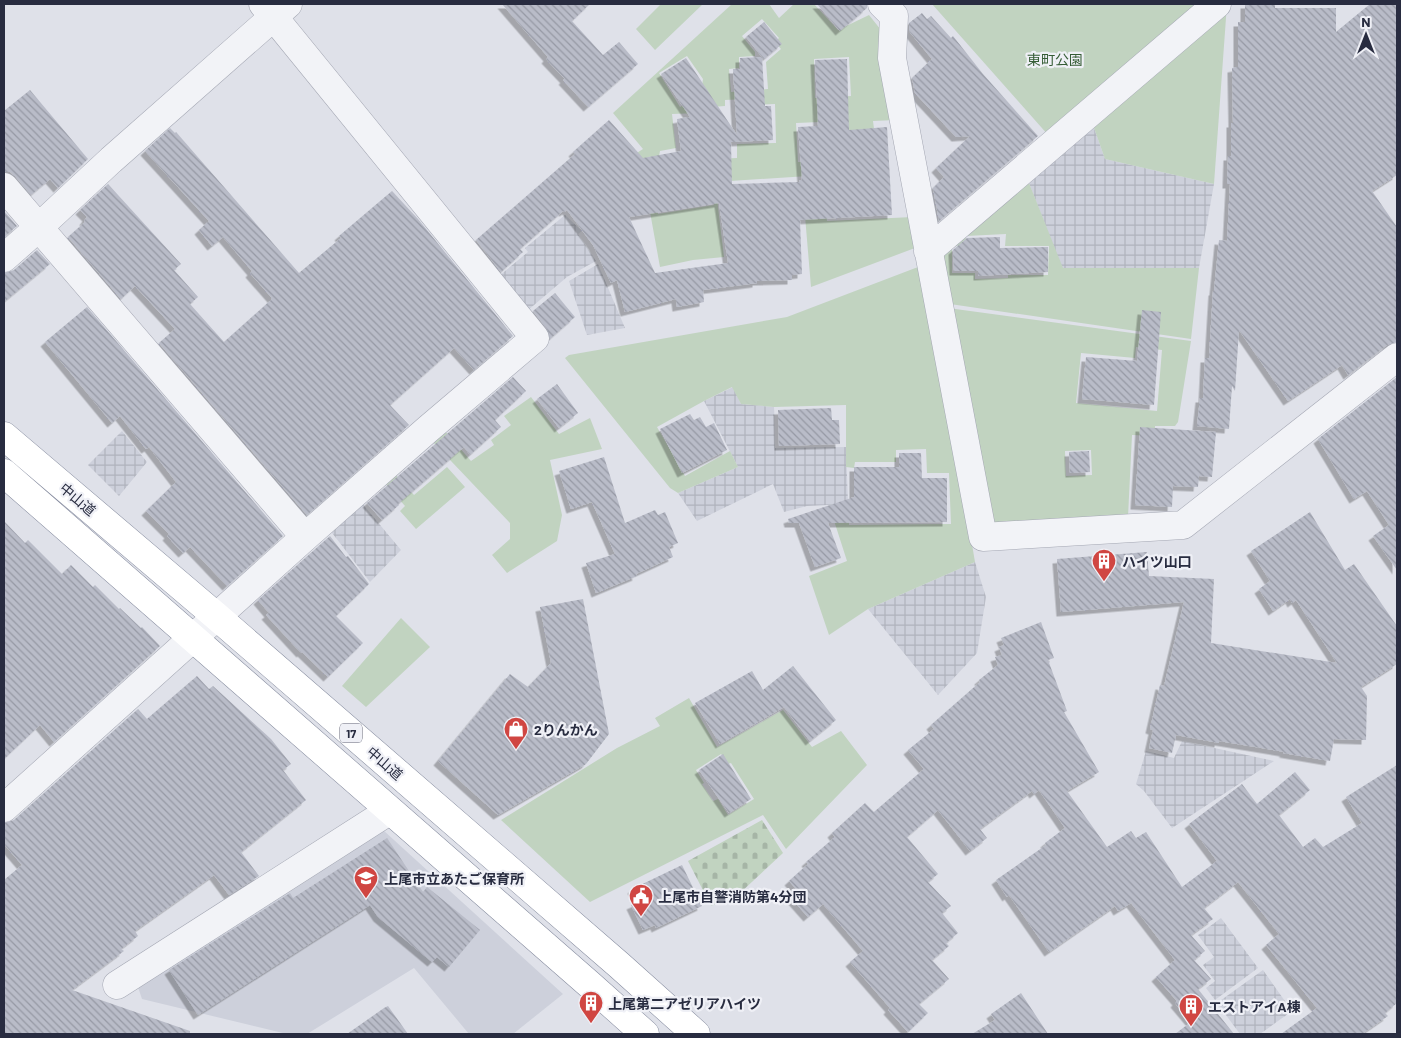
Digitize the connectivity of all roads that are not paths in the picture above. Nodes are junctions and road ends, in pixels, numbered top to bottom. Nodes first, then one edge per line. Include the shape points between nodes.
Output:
1 (1217, 4) edge
2 (275, 8) edge
3 (895, 8) edge
4 (4, 187) edge
5 (38, 228) junction
6 (928, 251) junction
7 (4, 258) edge
8 (1397, 357) edge
9 (4, 436) edge
10 (4, 474) edge
11 (305, 537) junction
12 (216, 616) junction
13 (191, 638) junction
14 (4, 808) edge
15 (390, 811) junction
16 (117, 985) dead end
17 (645, 1034) edge
18 (696, 1034) edge

1 - 6 street
2 - 5 street
2 - 11 street via 535,338
3 - 6 street via 892,58
4 - 5 street
5 - 7 street
5 - 11 street
6 - 8 street via 983,537 1183,525
9 - 12 highway, 中山道 / 17
10 - 13 highway, 17
11 - 12 street
12 - 13 street
12 - 18 highway, 中山道 / 17
13 - 14 street
13 - 15 highway, 17
15 - 16 street
15 - 17 highway, 17

